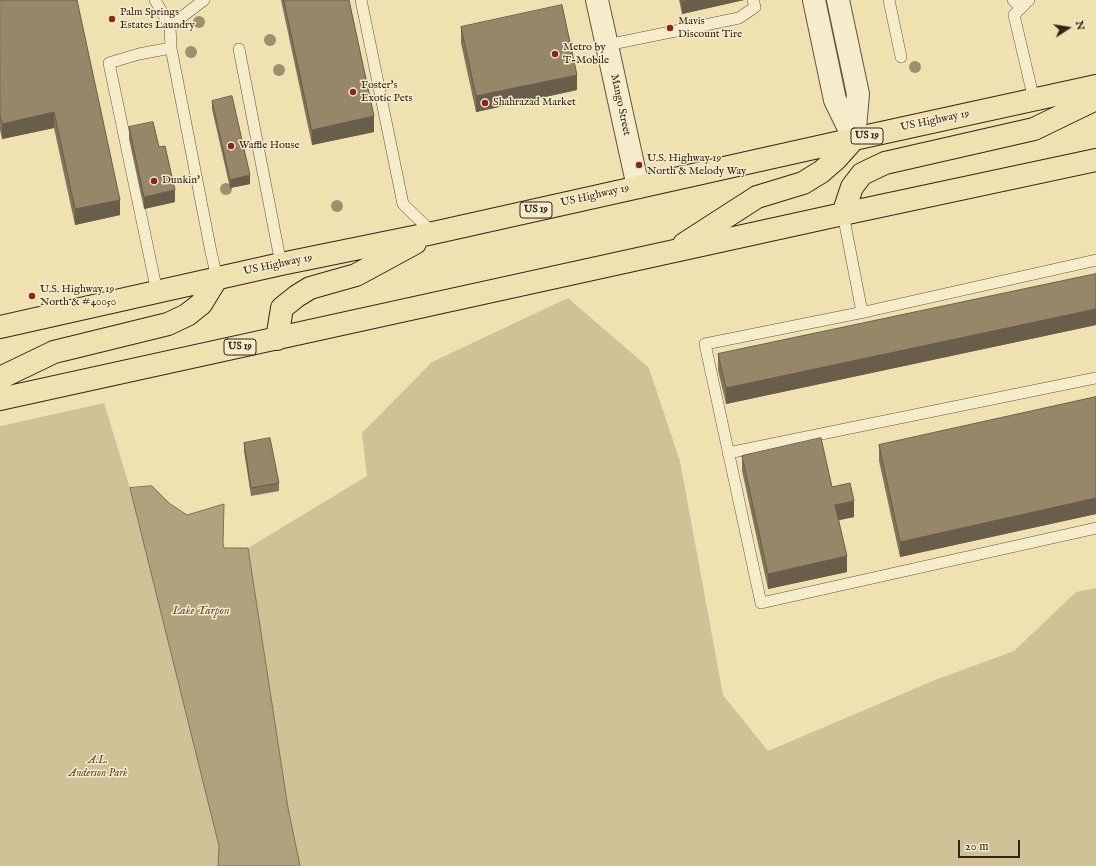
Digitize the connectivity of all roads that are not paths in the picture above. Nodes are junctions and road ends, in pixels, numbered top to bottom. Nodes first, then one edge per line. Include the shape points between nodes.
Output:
1 (155, 0) edge
2 (204, 0) edge
3 (361, 0) edge
4 (598, 0) edge
5 (753, 0) edge
6 (814, 0) edge
7 (838, 0) edge
8 (889, 0) edge
9 (1020, 2) edge
10 (170, 26) junction
11 (607, 45) junction
12 (171, 48) junction
13 (240, 49) dead end
14 (901, 57) dead end
15 (1096, 86) edge
16 (1034, 100) junction
17 (1096, 100) edge
18 (854, 139) junction
19 (1096, 160) edge
20 (638, 187) junction
21 (843, 214) junction
22 (433, 233) junction
23 (669, 253) junction
24 (1096, 260) edge
25 (281, 264) junction
26 (217, 278) junction
27 (157, 292) junction
28 (862, 312) junction
29 (0, 327) edge
30 (277, 339) junction
31 (0, 378) edge
32 (1096, 378) edge
33 (0, 399) edge
34 (728, 454) junction
35 (1096, 528) edge

1 - 10 lane
2 - 10 lane
3 - 22 lane via 403,204
4 - 11 street, Mango Street
5 - 11 lane via 755,7 739,18
6 - 18 street via 835,100
7 - 18 street via 858,94
8 - 14 lane
9 - 16 lane via 1014,15
10 - 12 lane
11 - 20 street, Mango Street
12 - 26 lane
12 - 27 lane via 109,63
13 - 25 lane
15 - 16 highway, US Highway 19 / US 19
16 - 18 highway, US Highway 19 / US 19
17 - 21 highway via 1034,129 885,163 862,174 852,187
18 - 20 highway, US Highway 19 / US 19
18 - 23 highway via 821,172 803,183 757,198
19 - 21 highway, US 19
20 - 22 highway, US Highway 19 / US 19
21 - 23 highway, US 19
21 - 28 lane
22 - 25 highway, US Highway 19 / US 19
22 - 30 highway via 356,275 310,288 297,296 282,308
23 - 30 highway, US 19
24 - 28 lane
25 - 26 highway, US Highway 19 / US 19
26 - 27 highway, US Highway 19 / US 19
26 - 31 highway via 201,304 187,315 168,324 54,352
27 - 29 highway, US Highway 19 / US 19
28 - 34 lane via 705,344
30 - 33 highway, US 19
32 - 34 lane
34 - 35 lane via 761,603

